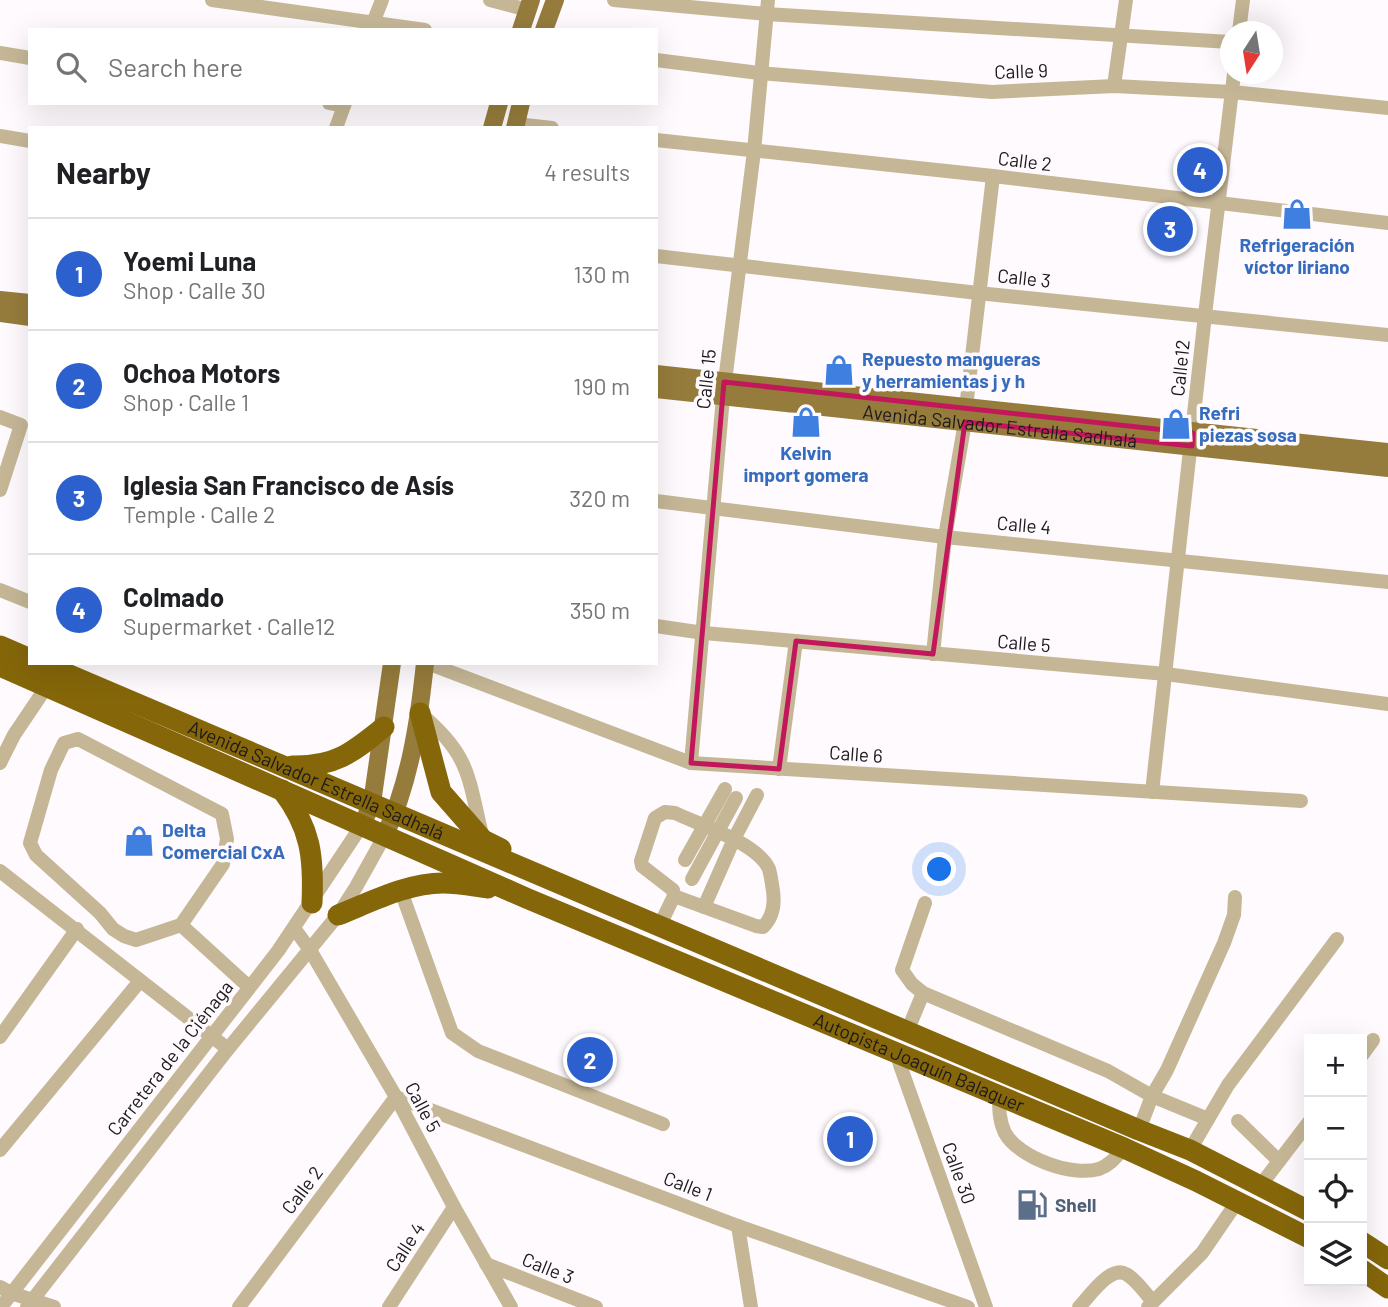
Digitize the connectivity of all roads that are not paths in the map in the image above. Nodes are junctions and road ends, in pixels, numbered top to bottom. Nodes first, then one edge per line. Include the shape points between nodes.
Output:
1 (212, 0) edge
2 (382, 0) edge
3 (490, 0) edge
4 (555, 0) edge
5 (614, 0) edge
6 (1126, 0) edge
7 (1243, 0) edge
8 (530, 5) edge
9 (767, 7) edge
10 (1240, 21) edge
11 (372, 26) edge
12 (398, 28) edge
13 (522, 28) edge
14 (545, 28) edge
15 (1122, 35) junction
16 (1220, 41) edge
17 (0, 53) edge
18 (28, 58) edge
19 (658, 60) edge
20 (759, 73) junction
21 (1232, 84) edge
22 (1114, 86) junction
23 (1231, 92) junction
24 (345, 105) edge
25 (498, 105) edge
26 (521, 105) edge
27 (1388, 108) edge
28 (337, 126) edge
29 (493, 126) edge
30 (515, 126) edge
31 (0, 136) edge
32 (658, 140) edge
33 (28, 141) edge
34 (754, 151) junction
35 (993, 176) junction
36 (1217, 204) junction
37 (1388, 223) edge
38 (658, 256) edge
39 (738, 265) junction
40 (978, 293) junction
41 (0, 300) edge
42 (28, 303) edge
43 (0, 313) edge
44 (1205, 315) junction
45 (28, 317) edge
46 (1388, 335) edge
47 (658, 374) edge
48 (658, 389) edge
49 (724, 389) junction
50 (965, 415) junction
51 (0, 417) edge
52 (25, 427) edge
53 (1192, 439) junction
54 (1388, 452) edge
55 (1388, 468) edge
56 (0, 490) edge
57 (658, 501) edge
58 (714, 509) junction
59 (945, 537) junction
60 (1177, 559) junction
61 (1388, 582) edge
62 (0, 590) edge
63 (28, 601) edge
64 (658, 626) edge
65 (704, 633) junction
66 (796, 641) junction
67 (933, 654) junction
68 (2, 656) edge
69 (28, 659) edge
70 (46, 665) edge
71 (392, 665) edge
72 (426, 665) edge
73 (431, 665) edge
74 (1166, 674) junction
75 (47, 687) junction
76 (1388, 704) edge
77 (419, 713) junction
78 (384, 727) junction
79 (0, 728) edge
80 (14, 735) junction
81 (0, 763) edge
82 (691, 763) junction
83 (280, 766) junction
84 (779, 769) junction
85 (281, 788) junction
86 (1152, 792) junction
87 (730, 794) dead end
88 (757, 795) dead end
89 (1301, 801) dead end
90 (372, 803) junction
91 (395, 813) junction
92 (362, 825) junction
93 (710, 830) junction
94 (385, 835) junction
95 (734, 839) junction
96 (483, 840) junction
97 (685, 860) dead end
98 (0, 871) edge
99 (692, 879) dead end
100 (401, 891) junction
101 (674, 896) junction
102 (1234, 897) dead end
103 (526, 898) junction
104 (592, 898) junction
105 (312, 903) junction
106 (925, 903) dead end
107 (704, 907) junction
108 (338, 915) junction
109 (181, 925) junction
110 (659, 927) junction
111 (294, 928) junction
112 (77, 929) junction
113 (1337, 939) dead end
114 (310, 950) junction
115 (140, 981) junction
116 (249, 988) junction
117 (923, 993) junction
118 (907, 1032) junction
119 (212, 1035) junction
120 (0, 1037) edge
121 (1373, 1040) dead end
122 (1367, 1048) edge
123 (228, 1049) junction
124 (897, 1052) junction
125 (999, 1096) junction
126 (1152, 1096) junction
127 (396, 1097) junction
128 (1208, 1119) junction
129 (1238, 1121) dead end
130 (663, 1124) dead end
131 (1304, 1128) edge
132 (1139, 1130) junction
133 (1124, 1148) junction
134 (0, 1150) edge
135 (1190, 1150) junction
136 (1279, 1161) junction
137 (1260, 1186) junction
138 (1237, 1202) junction
139 (454, 1207) junction
140 (1304, 1208) edge
141 (738, 1226) junction
142 (1304, 1236) edge
143 (1367, 1244) edge
144 (1388, 1259) edge
145 (486, 1264) junction
146 (1367, 1274) edge
147 (1388, 1289) edge
148 (6, 1290) edge
149 (30, 1304) edge
150 (1151, 1304) edge
151 (1, 1307) edge
152 (54, 1307) edge
153 (239, 1307) edge
154 (389, 1307) edge
155 (511, 1307) edge
156 (596, 1307) edge
157 (751, 1307) edge
158 (968, 1307) edge
159 (986, 1307) edge
160 (1079, 1307) edge

1 - 11 street
2 - 11 street
3 - 8 street
4 - 14 main road
5 - 9 street, Calle 9
6 - 15 street
7 - 10 street
8 - 13 main road
9 - 15 street, Calle 9
9 - 20 street, Calle 15
11 - 12 street
15 - 16 street, Calle 9
15 - 22 street
17 - 18 street
19 - 20 street, Calle 9
20 - 22 street, Calle 9 via 992,92
20 - 34 street, Calle 15
21 - 23 street, Calle12
22 - 23 street, Calle 9
23 - 27 street, Calle 9
23 - 36 street, Calle12
24 - 28 street
25 - 29 main road
26 - 30 main road
31 - 33 street
32 - 34 street, Calle 2
34 - 35 street, Calle 2
34 - 39 street, Calle 15
35 - 36 street, Calle 2
35 - 40 street
36 - 37 street, Calle 2
36 - 44 street, Calle12
38 - 39 street, Calle 3
39 - 40 street, Calle 3
39 - 49 street, Calle 15
40 - 44 street, Calle 3
40 - 50 street
41 - 42 main road
43 - 45 main road
44 - 46 street, Calle 3
44 - 53 street, Calle12
47 - 49 main road, Avenida Salvador Estrella Sadhalá
48 - 49 main road, Avenida Salvador Estrella Sadhalá
49 - 50 main road, Avenida Salvador Estrella Sadhalá
49 - 58 street, Calle 15
50 - 53 main road, Avenida Salvador Estrella Sadhalá
50 - 59 street
51 - 52 street
52 - 56 street
53 - 54 main road, Avenida Salvador Estrella Sadhalá
53 - 55 main road, Avenida Salvador Estrella Sadhalá
53 - 60 street, Calle12
57 - 58 street, Calle 4
58 - 59 street, Calle 4
58 - 65 street, Calle 15
59 - 60 street, Calle 4
59 - 67 street
60 - 61 street, Calle 4
60 - 74 street, Calle12
62 - 63 street
64 - 65 street, Calle 5
65 - 66 street, Calle 5
65 - 82 street, Calle 15
66 - 67 street, Calle 5
66 - 84 street
67 - 74 street, Calle 5
68 - 69 highway, Avenida Salvador Estrella Sadhalá
68 - 75 highway, Avenida Salvador Estrella Sadhalá
70 - 83 highway, Avenida Salvador Estrella Sadhalá
71 - 78 main road
72 - 77 main road
73 - 82 street, Calle 6
74 - 76 street, Calle 5
74 - 86 street, Calle12
75 - 80 street
75 - 85 highway, Avenida Salvador Estrella Sadhalá
77 - 91 main road
77 - 96 highway via 441,792
77 - 96 street via 444,733 460,754
78 - 83 highway via 354,751 316,766
78 - 90 main road
79 - 80 street
80 - 81 street
82 - 84 street, Calle 6
83 - 90 highway, Avenida Salvador Estrella Sadhalá
84 - 86 street, Calle 6
85 - 92 highway, Avenida Salvador Estrella Sadhalá
85 - 105 highway via 296,807 308,841 313,863
86 - 89 street, Calle 6
87 - 93 street
88 - 95 street
90 - 91 highway, Avenida Salvador Estrella Sadhalá
90 - 92 main road
91 - 94 main road
91 - 104 highway, Avenida Salvador Estrella Sadhalá
92 - 94 highway, Avenida Salvador Estrella Sadhalá
92 - 105 street, Carretera de la Ciénaga
93 - 95 street
93 - 97 street
93 - 99 street
93 - 101 street via 675,813 655,818 641,864 667,883
94 - 103 highway, Avenida Salvador Estrella Sadhalá
94 - 108 street, Carretera de la Ciénaga
95 - 107 street
95 - 107 street via 769,868 775,901 769,920 756,926
96 - 104 highway
98 - 112 street
100 - 103 highway via 442,883 491,888
100 - 108 highway
100 - 130 street via 452,1033 478,1051
101 - 107 street
101 - 110 street
102 - 126 street via 1234,915 1224,943
103 - 124 highway, Autopista Joaquín Balaguer
104 - 110 highway, Autopista Joaquín Balaguer
105 - 111 street, Carretera de la Ciénaga
106 - 117 street via 902,970
108 - 114 street, Carretera de la Ciénaga
109 - 109 street via 223,864 227,839 222,814 78,739 64,743 51,770 30,843 36,855 124,936 136,940
109 - 116 street
110 - 118 highway, Autopista Joaquín Balaguer
111 - 114 street, Calle 5
111 - 116 street, Carretera de la Ciénaga
112 - 115 street
112 - 120 street
113 - 128 street via 1228,1085
114 - 123 street, Carretera de la Ciénaga
114 - 127 street, Calle 5
115 - 119 street
115 - 134 street
116 - 119 street, Carretera de la Ciénaga
117 - 118 street
117 - 126 street via 1108,1071
118 - 132 highway, Autopista Joaquín Balaguer
119 - 123 street
119 - 148 street, Carretera de la Ciénaga
121 - 122 street
123 - 149 street, Carretera de la Ciénaga
124 - 125 highway, Autopista Joaquín Balaguer
124 - 159 street, Calle 30
125 - 133 highway, Autopista Joaquín Balaguer
125 - 133 street via 1006,1135 1025,1152 1051,1165 1074,1172 1098,1169
126 - 128 street
126 - 132 street
127 - 139 street, Calle 5
127 - 141 street, Calle 1
127 - 153 street, Calle 2
128 - 135 street
129 - 136 street
131 - 136 street
132 - 135 highway, Autopista Joaquín Balaguer
133 - 138 highway, Autopista Joaquín Balaguer
135 - 137 highway, Autopista Joaquín Balaguer
136 - 137 street
137 - 140 highway, Autopista Joaquín Balaguer
138 - 142 highway, Autopista Joaquín Balaguer
138 - 150 street via 1202,1253
139 - 145 street, Calle 5
139 - 154 street, Calle 4
141 - 157 street
141 - 158 street, Calle 1
143 - 144 highway
145 - 155 street, Calle 5
145 - 156 street, Calle 3
146 - 147 highway
148 - 149 street
148 - 151 street, Carretera de la Ciénaga
149 - 152 street
150 - 160 street via 1126,1274 1117,1272

